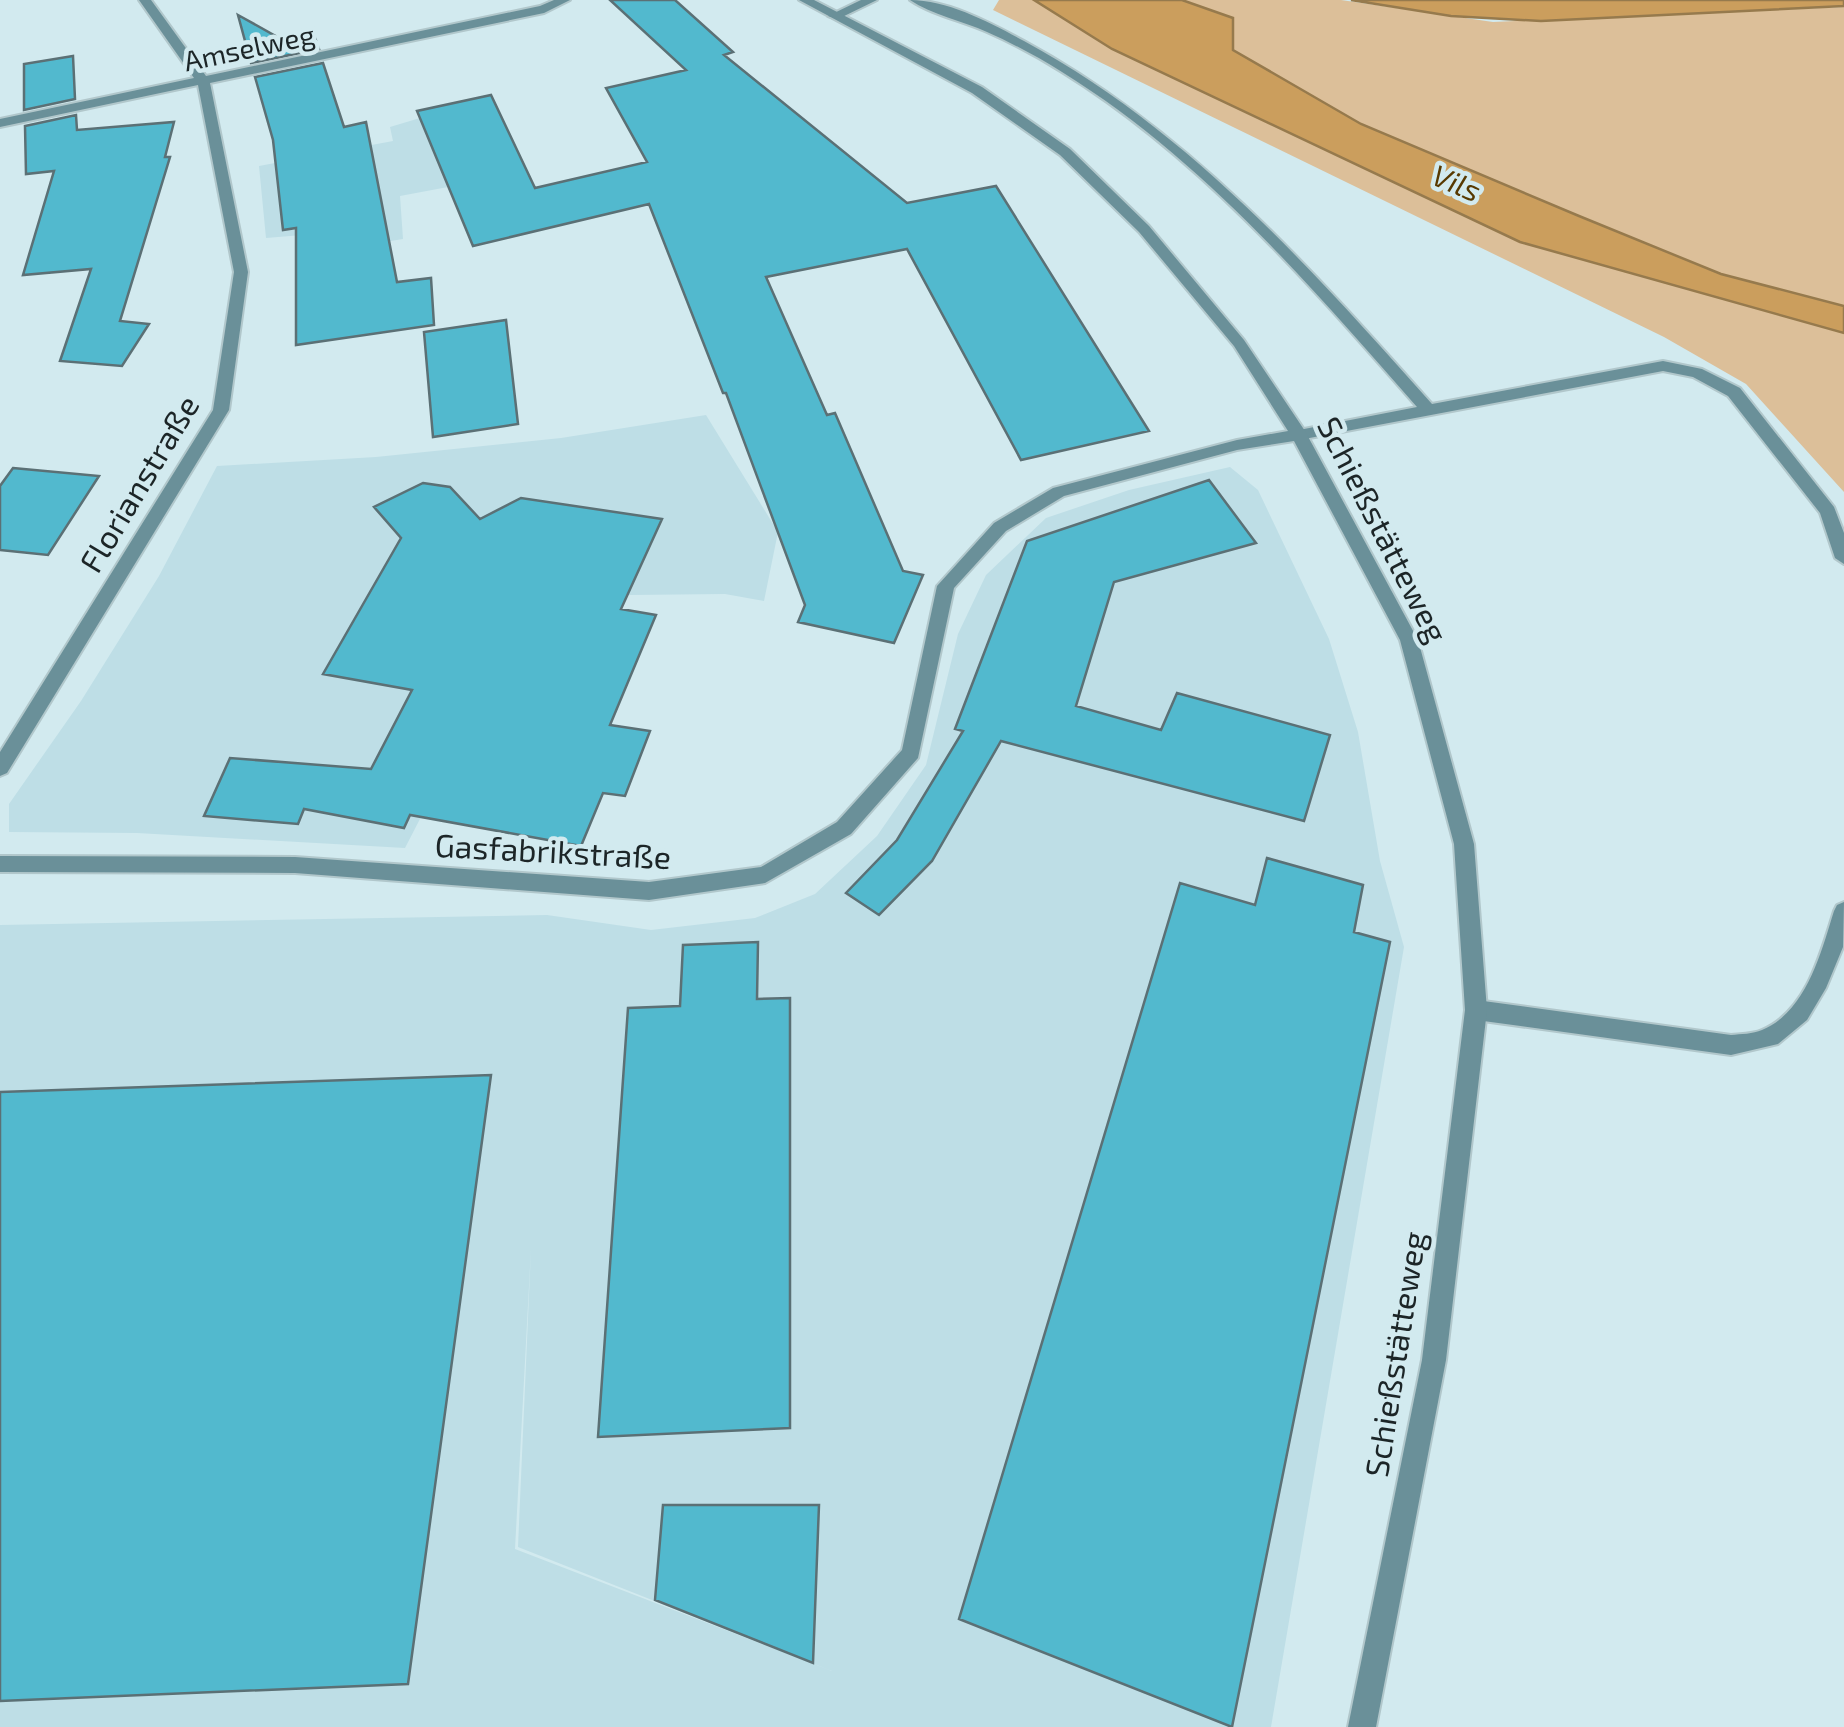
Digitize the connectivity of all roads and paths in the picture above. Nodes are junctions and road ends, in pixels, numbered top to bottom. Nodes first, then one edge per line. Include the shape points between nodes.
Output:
1 (145, 0) edge
2 (564, 0) edge
3 (804, 0) edge
4 (872, 0) edge
5 (916, 0) edge
6 (834, 16) junction
7 (204, 83) junction
8 (0, 123) edge
9 (1428, 410) junction
10 (1298, 435) junction
11 (1844, 558) edge
12 (0, 768) edge
13 (0, 864) edge
14 (1844, 911) edge
15 (1476, 1010) junction
16 (1362, 1727) edge

1 - 7 street
2 - 7 street, Amselweg
3 - 6 street, Schießstätteweg
4 - 6 street
5 - 9 street via 962,14 1024,46 1155,132 1308,277
6 - 10 street, Schießstätteweg via 977,90 1065,152 1144,228 1227,328
7 - 8 street, Amselweg
7 - 12 street, Florianstraße via 241,272 221,410
9 - 10 street, Gasfabrikstraße
9 - 11 street, Gasfabrikstraße via 1663,366 1697,374 1734,392 1828,510
10 - 13 street, Gasfabrikstraße via 1059,492 1000,528 946,586 911,753 844,828 765,875 650,891 295,865
10 - 15 street, Schießstätteweg via 1408,640 1464,844
14 - 15 street via 1806,1006 1769,1038 1731,1045
15 - 16 street, Schießstätteweg via 1434,1360

